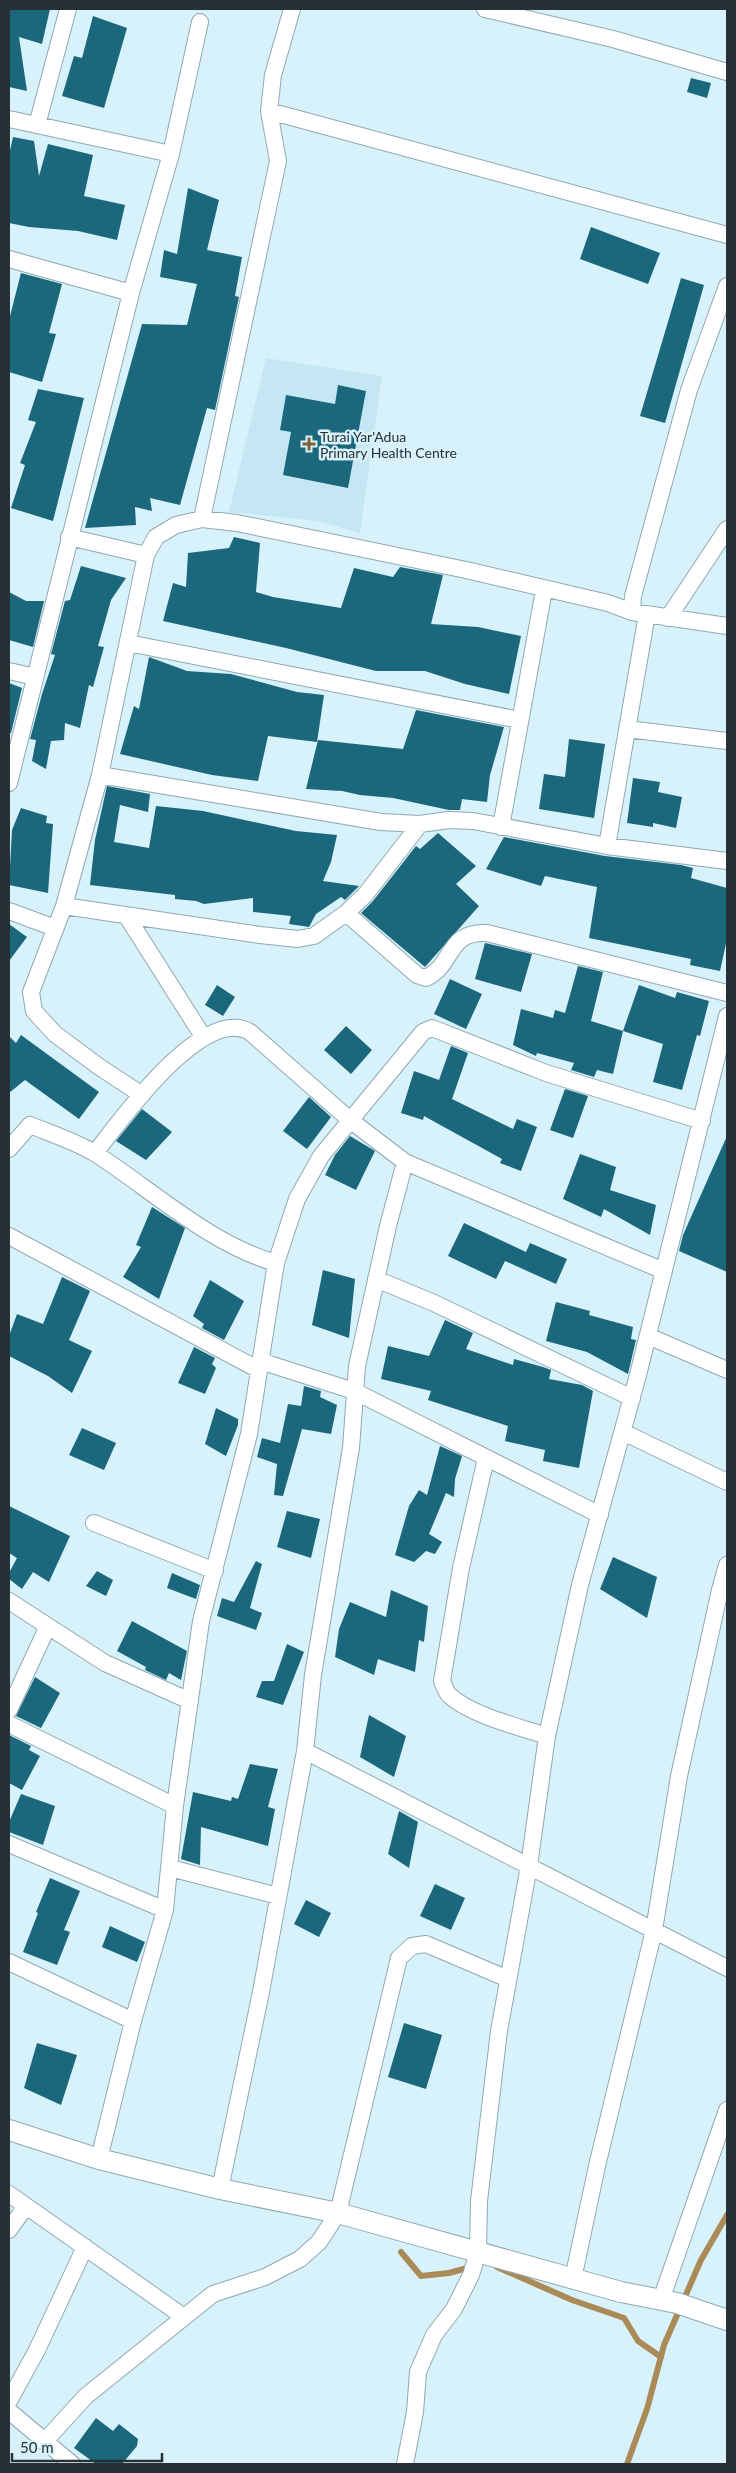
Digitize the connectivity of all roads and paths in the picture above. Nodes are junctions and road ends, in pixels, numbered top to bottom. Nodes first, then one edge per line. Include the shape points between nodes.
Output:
1 (68, 9) edge
2 (292, 9) edge
3 (485, 9) edge
4 (200, 22) dead end
5 (727, 72) edge
6 (268, 111) junction
7 (9, 119) edge
8 (37, 125) junction
9 (170, 154) junction
10 (727, 235) edge
11 (9, 259) edge
12 (727, 286) edge
13 (131, 293) junction
14 (202, 519) junction
15 (727, 529) edge
16 (69, 537) junction
17 (146, 555) junction
18 (544, 590) junction
19 (639, 613) junction
20 (668, 618) junction
21 (727, 626) edge
22 (128, 643) junction
23 (9, 671) edge
24 (35, 677) junction
25 (520, 720) junction
26 (627, 729) junction
27 (727, 740) edge
28 (100, 775) junction
29 (9, 783) edge
30 (420, 824) junction
31 (501, 827) junction
32 (607, 846) junction
33 (727, 861) edge
34 (64, 906) junction
35 (9, 911) edge
36 (346, 913) junction
37 (126, 915) junction
38 (55, 928) junction
39 (727, 993) edge
40 (727, 1016) edge
41 (204, 1038) junction
42 (142, 1094) junction
43 (350, 1120) junction
44 (702, 1121) junction
45 (9, 1149) edge
46 (95, 1154) junction
47 (405, 1162) junction
48 (9, 1236) edge
49 (276, 1263) junction
50 (664, 1271) junction
51 (376, 1278) junction
52 (648, 1336) junction
53 (259, 1365) junction
54 (727, 1370) edge
55 (354, 1391) junction
56 (632, 1398) junction
57 (623, 1432) junction
58 (486, 1458) junction
59 (727, 1482) edge
60 (600, 1515) junction
61 (94, 1523) dead end
62 (727, 1565) edge
63 (215, 1571) junction
64 (9, 1601) edge
65 (47, 1628) junction
66 (190, 1701) junction
67 (9, 1710) edge
68 (9, 1724) edge
69 (547, 1736) junction
70 (305, 1751) junction
71 (175, 1806) junction
72 (9, 1844) edge
73 (529, 1866) junction
74 (170, 1868) junction
75 (278, 1896) junction
76 (166, 1910) junction
77 (654, 1930) junction
78 (9, 1962) edge
79 (727, 1968) edge
80 (508, 1979) junction
81 (133, 2021) junction
82 (727, 2110) edge
83 (9, 2130) edge
84 (99, 2159) junction
85 (220, 2189) junction
86 (9, 2194) edge
87 (26, 2206) junction
88 (338, 2213) junction
89 (9, 2230) edge
90 (85, 2247) junction
91 (478, 2252) junction
92 (573, 2279) junction
93 (669, 2302) junction
94 (184, 2317) junction
95 (726, 2320) edge
96 (9, 2401) edge
97 (9, 2411) edge
98 (44, 2442) junction
99 (72, 2464) edge
100 (405, 2464) edge

1 - 8 street
2 - 6 street via 273,75
3 - 5 street via 613,39
4 - 9 street
6 - 10 street
6 - 14 street via 278,161
7 - 8 street
8 - 9 street
9 - 13 street
11 - 13 street
12 - 19 street via 689,390 642,562
13 - 16 street
14 - 17 street via 176,526 156,537
14 - 18 street via 274,529
15 - 20 street
16 - 17 street
16 - 24 street
17 - 22 street
18 - 19 street
18 - 25 street
19 - 20 street
19 - 26 street
20 - 21 street
22 - 25 street
22 - 28 street
23 - 24 street
24 - 29 street
25 - 31 street
26 - 27 street
26 - 32 street
28 - 30 street via 381,822
28 - 34 street
30 - 31 street via 450,820
30 - 36 street via 365,895
31 - 32 street
32 - 33 street
34 - 37 street
34 - 38 street
35 - 38 street
36 - 37 street via 314,936 298,939
36 - 39 street via 417,975 426,978 434,974 460,940 472,932 487,933
37 - 41 street
38 - 42 street via 32,992 34,1011 56,1034
40 - 44 street
41 - 42 street via 178,1056
41 - 43 street via 231,1026 242,1026
42 - 46 street
43 - 44 street via 423,1032 432,1028 546,1072
43 - 47 street
43 - 49 street via 321,1156 297,1199
44 - 50 street
45 - 46 street via 30,1125
46 - 49 street via 214,1234
47 - 50 street
47 - 51 street
48 - 53 street
49 - 53 street
50 - 52 street
51 - 55 street
51 - 56 street
52 - 54 street
52 - 56 street
53 - 55 street
53 - 63 street via 249,1434
55 - 58 street
55 - 70 street via 351,1448 313,1675
56 - 57 street
57 - 59 street
57 - 60 street
58 - 60 street
58 - 69 street via 460,1568 442,1681 447,1694 456,1701
60 - 69 street via 580,1585
61 - 63 street
62 - 77 street via 679,1776
63 - 66 street via 202,1621
64 - 65 street
65 - 66 street via 105,1663
65 - 67 street
66 - 71 street
68 - 71 street
69 - 73 street
70 - 73 street
70 - 75 street
71 - 74 street
72 - 76 street
73 - 77 street
73 - 80 street
74 - 75 street
74 - 76 street
75 - 85 street
76 - 81 street
77 - 79 street
77 - 92 street
78 - 81 street
80 - 88 street via 426,1944 412,1946 399,1958
80 - 91 street via 479,2201
81 - 84 street
82 - 93 street
83 - 84 street
84 - 85 street
85 - 88 street
86 - 87 street
87 - 89 street
87 - 90 street
88 - 91 street
88 - 94 street via 319,2242 300,2260 265,2277 213,2294
90 - 94 street
90 - 96 street via 37,2350
91 - 92 street
91 - 100 street via 471,2275 454,2309 434,2335 418,2372 415,2412
92 - 93 street
93 - 95 street
94 - 98 street via 86,2396
97 - 98 street
98 - 99 street

